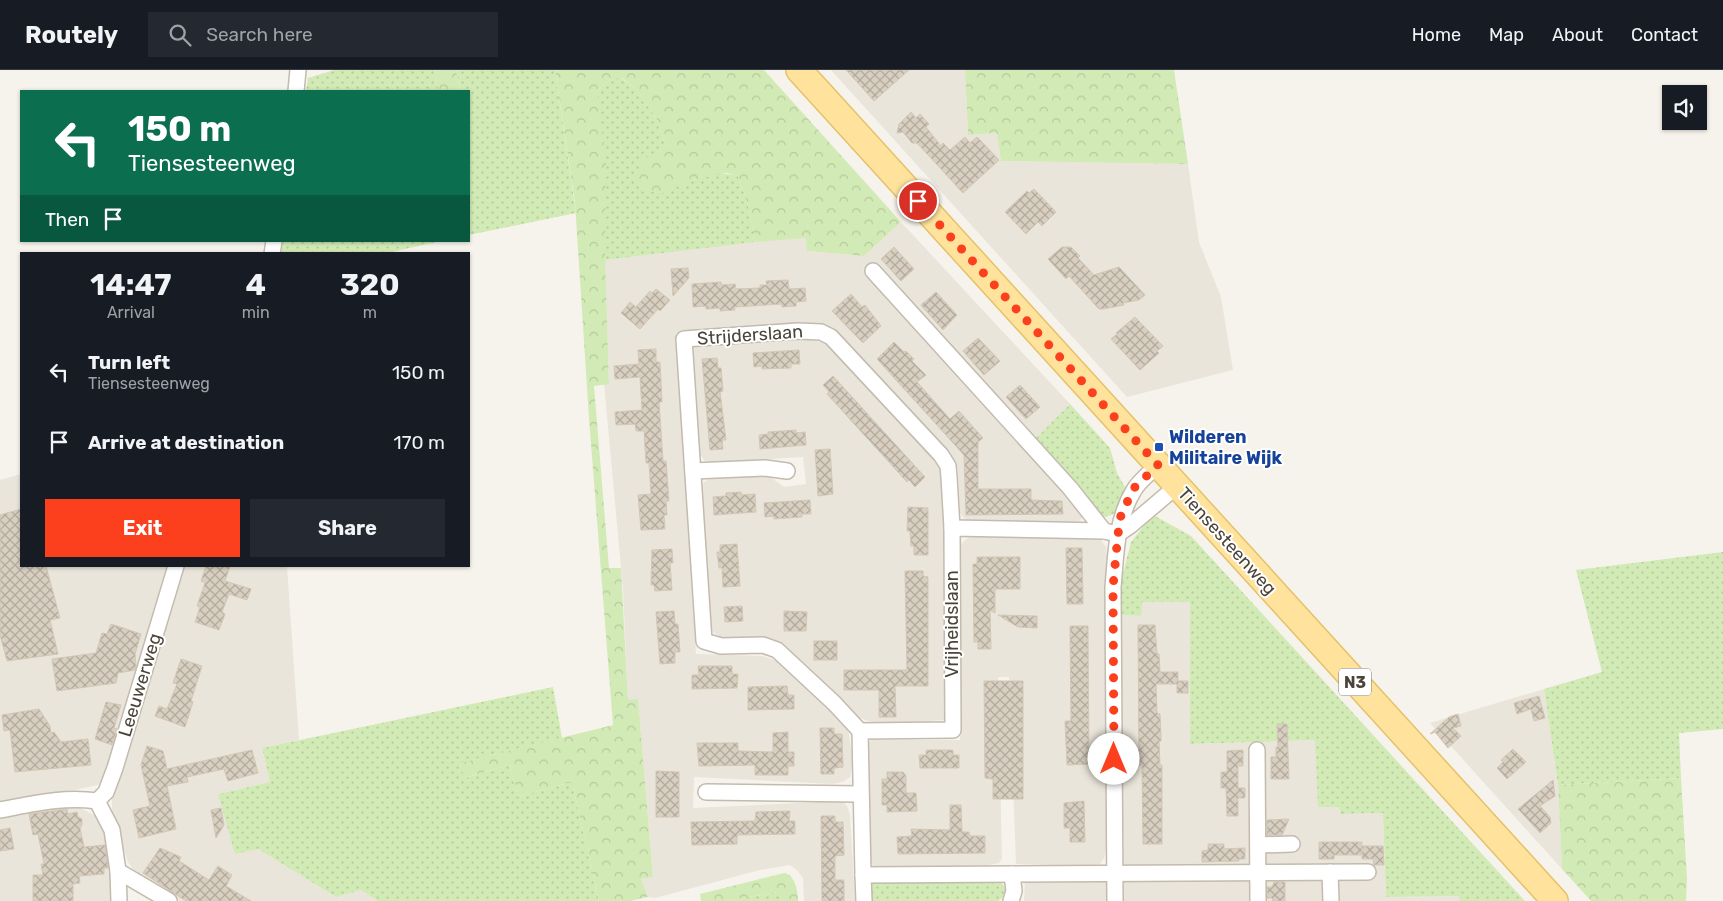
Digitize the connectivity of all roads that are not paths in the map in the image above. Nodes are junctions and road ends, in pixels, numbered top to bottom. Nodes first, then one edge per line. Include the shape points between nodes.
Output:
1 (298, 70) edge
2 (799, 70) edge
3 (296, 90) edge
4 (873, 271) dead end
5 (1158, 465) junction
6 (693, 471) junction
7 (786, 471) dead end
8 (1177, 486) junction
9 (952, 528) junction
10 (1111, 532) junction
11 (176, 567) edge
12 (860, 731) junction
13 (1257, 750) dead end
14 (706, 792) dead end
15 (860, 794) junction
16 (97, 801) junction
17 (0, 810) edge
18 (1258, 844) junction
19 (1292, 844) dead end
20 (118, 872) junction
21 (1330, 872) junction
22 (1368, 872) dead end
23 (1258, 873) junction
24 (1012, 874) junction
25 (1115, 874) junction
26 (863, 875) junction
27 (119, 901) edge
28 (169, 901) edge
29 (864, 901) edge
30 (1011, 901) edge
31 (1115, 901) edge
32 (1258, 901) edge
33 (1331, 901) edge
34 (1555, 901) edge

1 - 3 street
2 - 5 main road, Tiensesteenweg / N3
4 - 10 street
5 - 8 main road, Tiensesteenweg / N3
5 - 10 street via 1134,488
6 - 7 street via 765,468
6 - 9 street, Strijderslaan via 684,339 821,332 831,337 941,455 948,466
6 - 12 street, Strijderslaan via 704,641 721,646 763,646 777,650
8 - 10 street via 1132,525
8 - 34 main road, Tiensesteenweg / N3
9 - 10 street
9 - 12 street, Vrijheidslaan via 953,730
10 - 25 street
11 - 16 street, Leeuwerweg via 115,768 106,792
12 - 15 street
13 - 18 street
14 - 15 street
15 - 26 street
16 - 17 street via 63,800
16 - 20 street via 112,830
18 - 19 street
18 - 23 street
20 - 27 street
20 - 28 street
21 - 22 street
21 - 23 street
21 - 33 street
23 - 25 street
23 - 32 street
24 - 25 street
24 - 26 street
24 - 30 street via 1014,891
25 - 31 street
26 - 29 street

